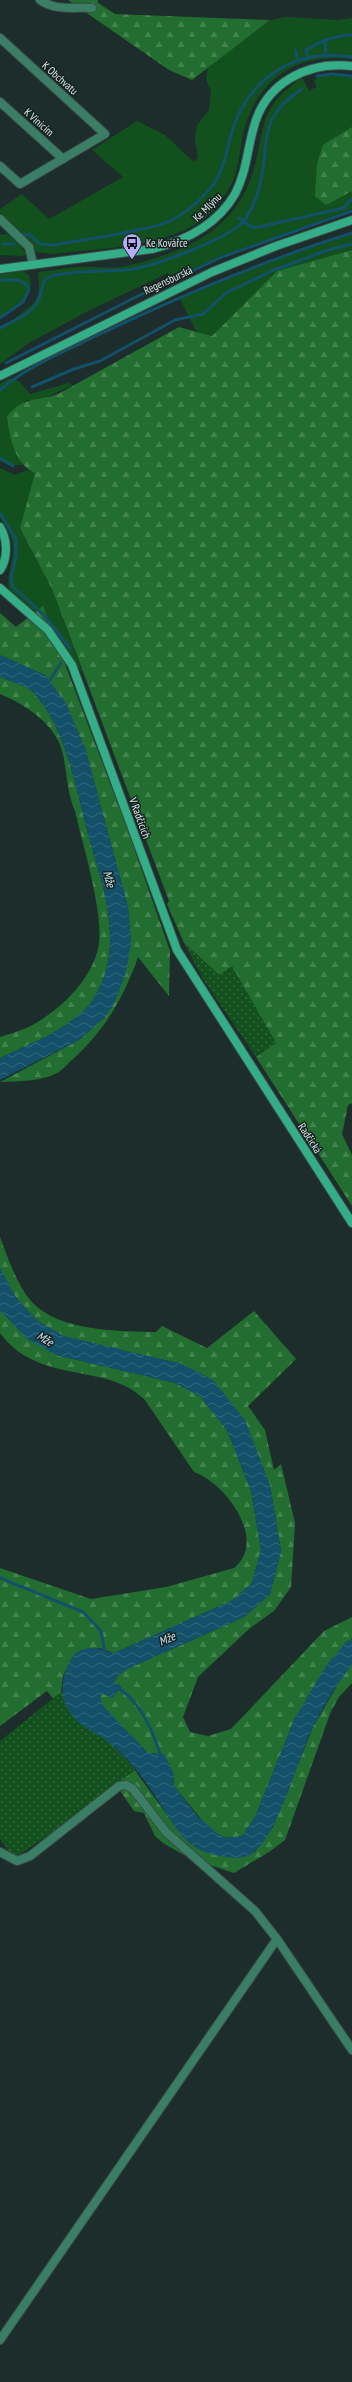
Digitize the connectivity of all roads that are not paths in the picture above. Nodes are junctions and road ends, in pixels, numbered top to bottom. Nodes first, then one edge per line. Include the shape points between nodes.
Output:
1 (40, 0) edge
2 (92, 8) dead end
3 (0, 38) edge
4 (352, 66) edge
5 (0, 102) edge
6 (63, 159) junction
7 (0, 166) edge
8 (352, 220) edge
9 (2, 221) edge
10 (33, 264) junction
11 (0, 269) edge
12 (0, 376) edge
13 (0, 527) edge
14 (0, 570) edge
15 (0, 588) edge
16 (250, 1065) joint
17 (352, 1222) edge
18 (0, 1852) edge
19 (277, 1939) junction
20 (352, 2050) edge
21 (0, 2340) edge

1 - 2 street via 60,8
3 - 6 street, K Obchvatu via 105,134
4 - 10 street, Ke Mlýnu via 317,66 286,80 272,93 258,112 247,161 234,194 223,209 197,233 152,249
5 - 6 street, K Vinicím
6 - 7 street via 20,184
8 - 12 street, Regensburská via 276,246 212,272
9 - 10 street via 29,247
10 - 11 street, Ke Mlýnu
13 - 14 street via 6,544
15 - 16 street, V Radčicích via 48,630 72,665 177,950
16 - 17 street, Radčická
18 - 19 street via 17,1861 30,1856 119,1786 126,1785 133,1789 166,1832 255,1911
19 - 20 street
19 - 21 street

